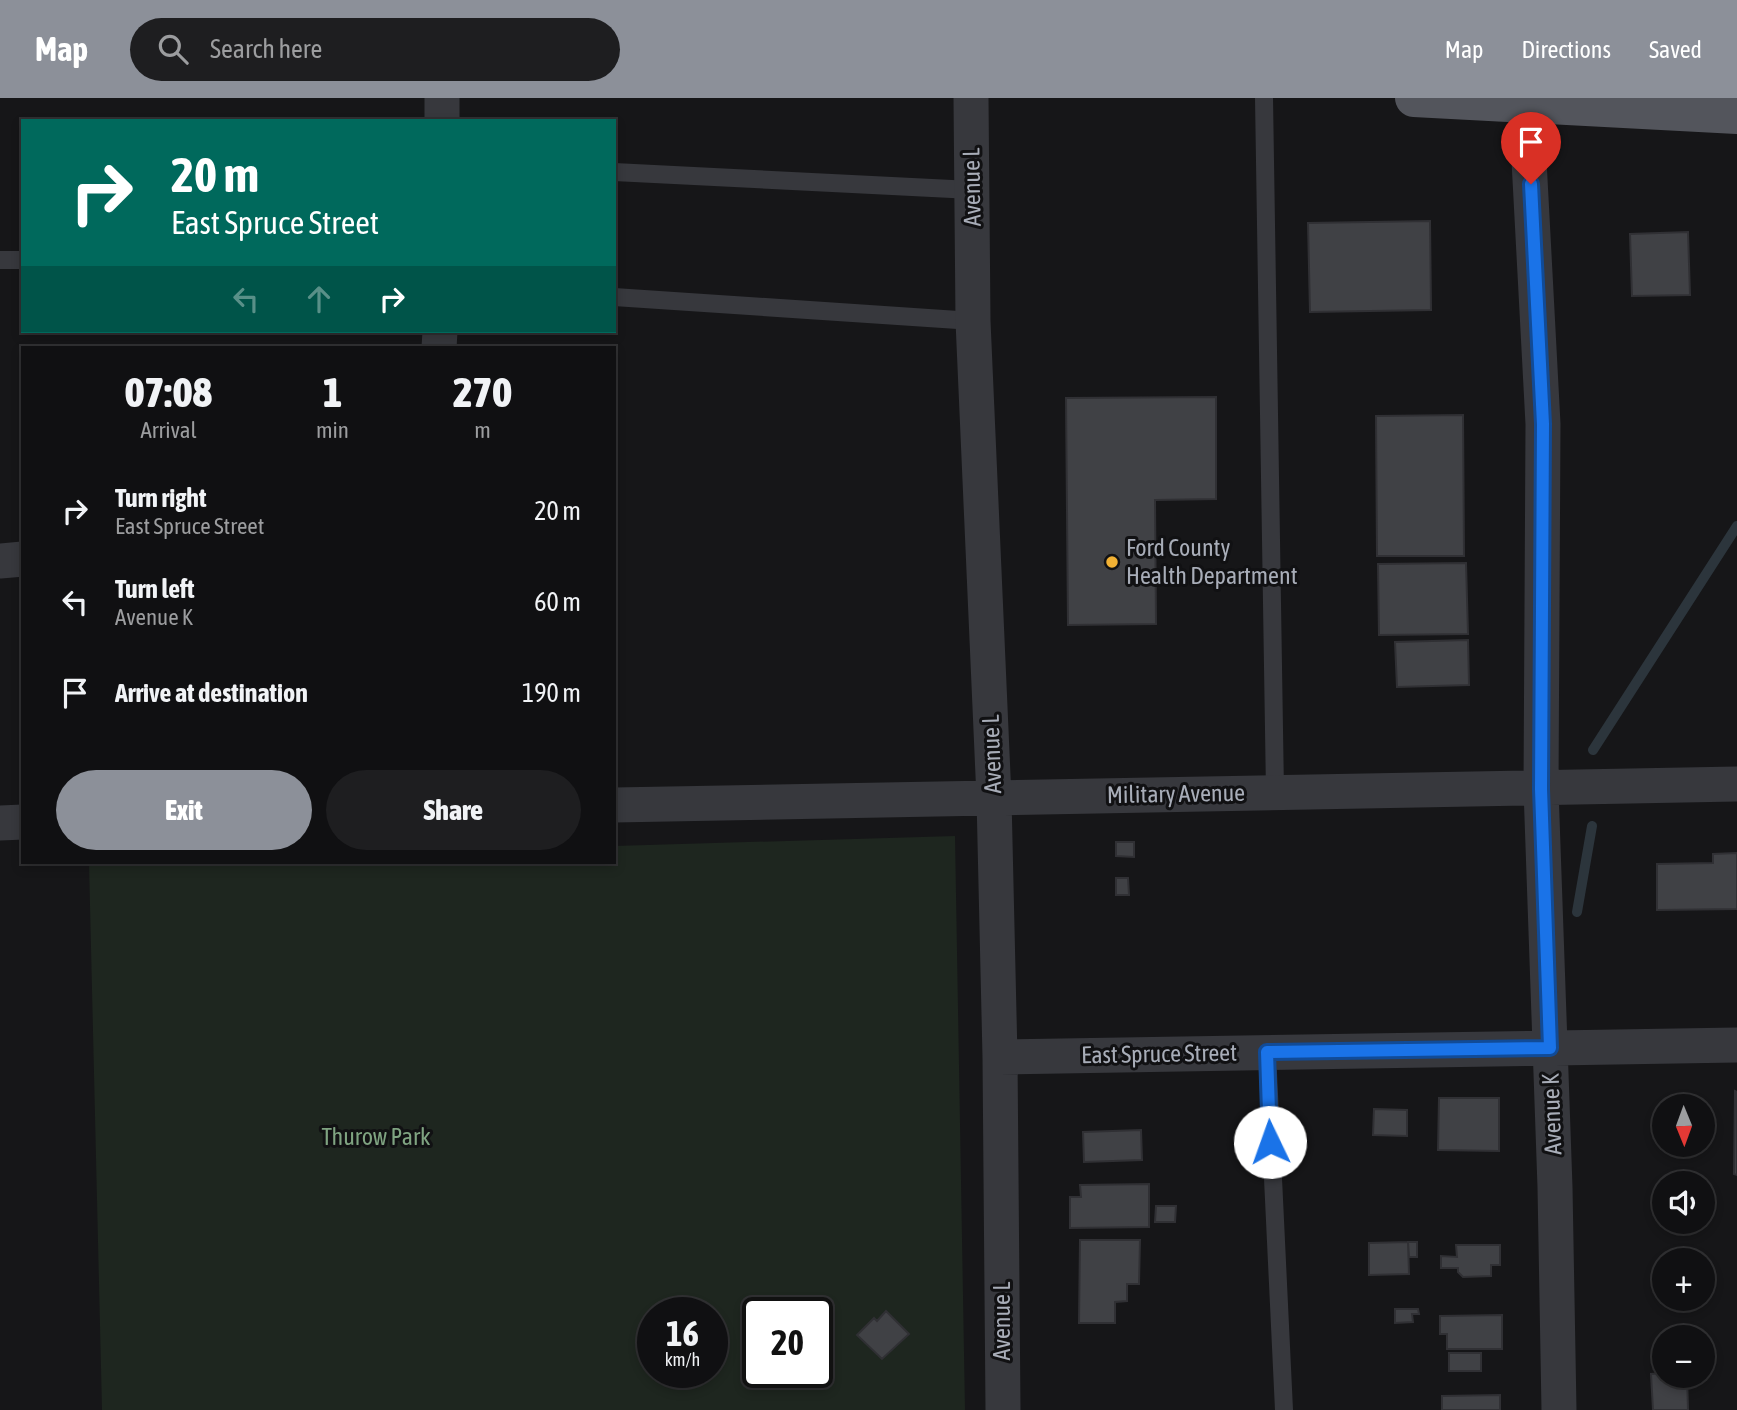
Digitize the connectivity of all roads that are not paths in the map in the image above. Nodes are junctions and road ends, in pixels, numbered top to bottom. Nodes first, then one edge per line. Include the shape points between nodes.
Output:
1 (442, 98) edge
2 (971, 98) edge
3 (1264, 98) edge
4 (1414, 98) edge
5 (1526, 104) junction
6 (1737, 115) edge
7 (442, 119) edge
8 (616, 172) edge
9 (972, 190) junction
10 (0, 260) edge
11 (21, 260) edge
12 (616, 297) edge
13 (973, 321) junction
14 (21, 559) edge
15 (0, 561) edge
16 (1737, 785) edge
17 (1541, 789) junction
18 (1275, 792) junction
19 (994, 798) junction
20 (616, 805) edge
21 (21, 822) edge
22 (0, 823) edge
23 (1737, 1045) edge
24 (1550, 1048) junction
25 (1267, 1052) junction
26 (1000, 1057) junction
27 (1003, 1410) edge
28 (1284, 1410) edge
29 (1559, 1410) edge

1 - 7 street
2 - 9 street, Avenue L
3 - 18 lane
4 - 5 main road
5 - 6 main road
5 - 17 street, Avenue K via 1543,424
8 - 9 lane
9 - 13 street, Avenue L
10 - 11 lane
12 - 13 lane
13 - 19 street, Avenue L
14 - 15 street
16 - 17 street, Military Avenue
17 - 18 street, Military Avenue
17 - 24 street, Avenue K
18 - 19 street, Military Avenue
19 - 20 street, Military Avenue
19 - 26 street, Avenue L
21 - 22 street
23 - 24 street, East Spruce Street
24 - 25 street, East Spruce Street
24 - 29 street, Avenue K
25 - 26 street, East Spruce Street
25 - 28 lane
26 - 27 street, Avenue L

